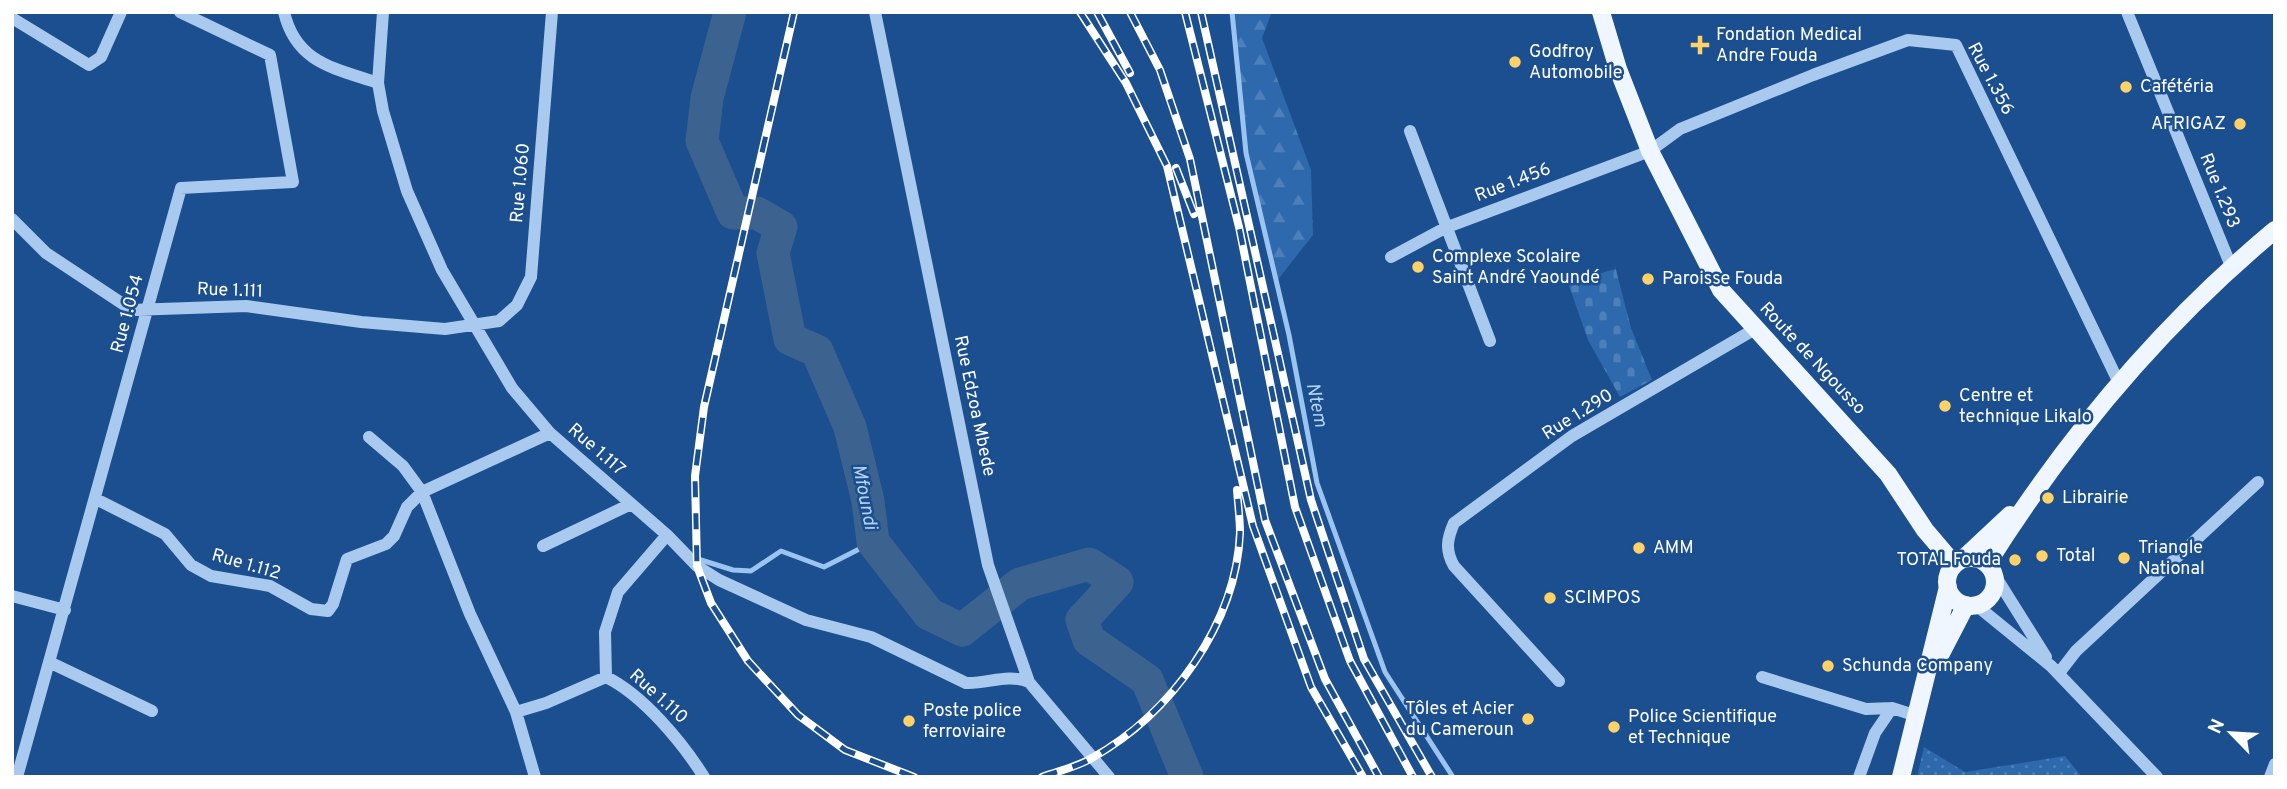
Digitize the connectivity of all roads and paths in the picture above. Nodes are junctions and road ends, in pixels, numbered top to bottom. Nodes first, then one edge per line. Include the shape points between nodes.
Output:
1 (121, 12) edge
2 (180, 12) edge
3 (284, 12) edge
4 (383, 12) edge
5 (552, 12) edge
6 (875, 12) edge
7 (1601, 12) edge
8 (2127, 12) edge
9 (12, 18) edge
10 (378, 83) junction
11 (1410, 131) dead end
12 (1650, 151) junction
13 (12, 219) edge
14 (1446, 228) junction
15 (2275, 230) edge
16 (1391, 257) dead end
17 (2231, 266) junction
18 (148, 308) junction
19 (476, 325) junction
20 (1755, 329) junction
21 (1490, 341) dead end
22 (2120, 385) junction
23 (550, 433) junction
24 (369, 436) dead end
25 (2258, 482) dead end
26 (422, 492) junction
27 (2030, 496) junction
28 (96, 499) junction
29 (631, 504) junction
30 (667, 535) junction
31 (543, 546) dead end
32 (1959, 561) junction
33 (1990, 569) junction
34 (1948, 587) junction
35 (12, 596) edge
36 (1971, 605) junction
37 (65, 610) junction
38 (49, 662) junction
39 (2055, 670) junction
40 (606, 677) junction
41 (1762, 677) dead end
42 (1029, 681) junction
43 (1559, 681) dead end
44 (1925, 684) junction
45 (1892, 708) junction
46 (152, 712) dead end
47 (516, 712) junction
48 (1917, 716) junction
49 (2275, 764) edge
50 (17, 777) edge
51 (535, 777) edge
52 (704, 777) edge
53 (1109, 777) edge
54 (1859, 777) edge
55 (1901, 777) edge
56 (2157, 777) edge
57 (2270, 777) edge

1 - 9 street via 101,57 89,65
2 - 18 street, Rue 1.054 via 270,55 293,182 181,188
3 - 10 street via 288,32 309,55
4 - 10 street, Rue 1.117
5 - 19 street, Rue 1.060 via 531,277 517,304 499,321
6 - 42 street, Rue Edzoa Mbede via 988,565
7 - 12 main road, Route de Ngousso
8 - 17 street, Rue 1.293
10 - 19 street, Rue 1.117 via 407,191 442,270
11 - 14 street
12 - 14 street, Rue 1.456
12 - 20 main road, Route de Ngousso via 1721,290
12 - 22 street, Rue 1.356 via 1680,129 1908,40 1956,46
13 - 18 street, Rue 1.111 via 46,253 107,296 132,310
14 - 16 street, Rue 1.456
14 - 21 street
15 - 17 main road
17 - 22 main road
18 - 19 street, Rue 1.111 via 246,306 445,329
18 - 28 street, Rue 1.054
19 - 23 street, Rue 1.117 via 512,388
20 - 32 main road, Route de Ngousso via 1888,474 1925,530
20 - 43 street, Rue 1.290 via 1572,436 1454,523 1448,539 1454,566
22 - 27 main road
23 - 26 street, Rue 1.112
23 - 29 street, Rue 1.117
24 - 26 street via 403,466
25 - 39 street
26 - 28 street, Rue 1.112 via 407,507 386,544 347,559 328,611 311,609 270,586 211,576 191,565 164,534
26 - 47 street via 470,614
27 - 32 main road
27 - 33 main road
28 - 37 street, Rue 1.054
29 - 30 street, Rue 1.117
29 - 31 street
30 - 40 street, Rue 1.110 via 618,592 605,632
30 - 42 street, Rue 1.117 via 697,566 719,580 806,620 871,637 966,683 1015,676
32 - 33 main road via 1976,558
32 - 34 main road via 1947,579
33 - 36 main road via 1992,594
33 - 39 street
34 - 36 main road via 1957,603
34 - 44 main road
35 - 37 street
36 - 39 street
36 - 44 main road
37 - 38 street, Rue 1.054
38 - 46 street
38 - 50 street, Rue 1.054
39 - 56 street
40 - 47 street
40 - 52 street, Rue 1.110 via 619,683 677,738
41 - 45 street via 1866,709
42 - 53 street, Rue Edzoa Mbede
44 - 48 main road
45 - 48 street
45 - 54 street via 1875,733
47 - 51 street
48 - 55 main road
49 - 57 street

